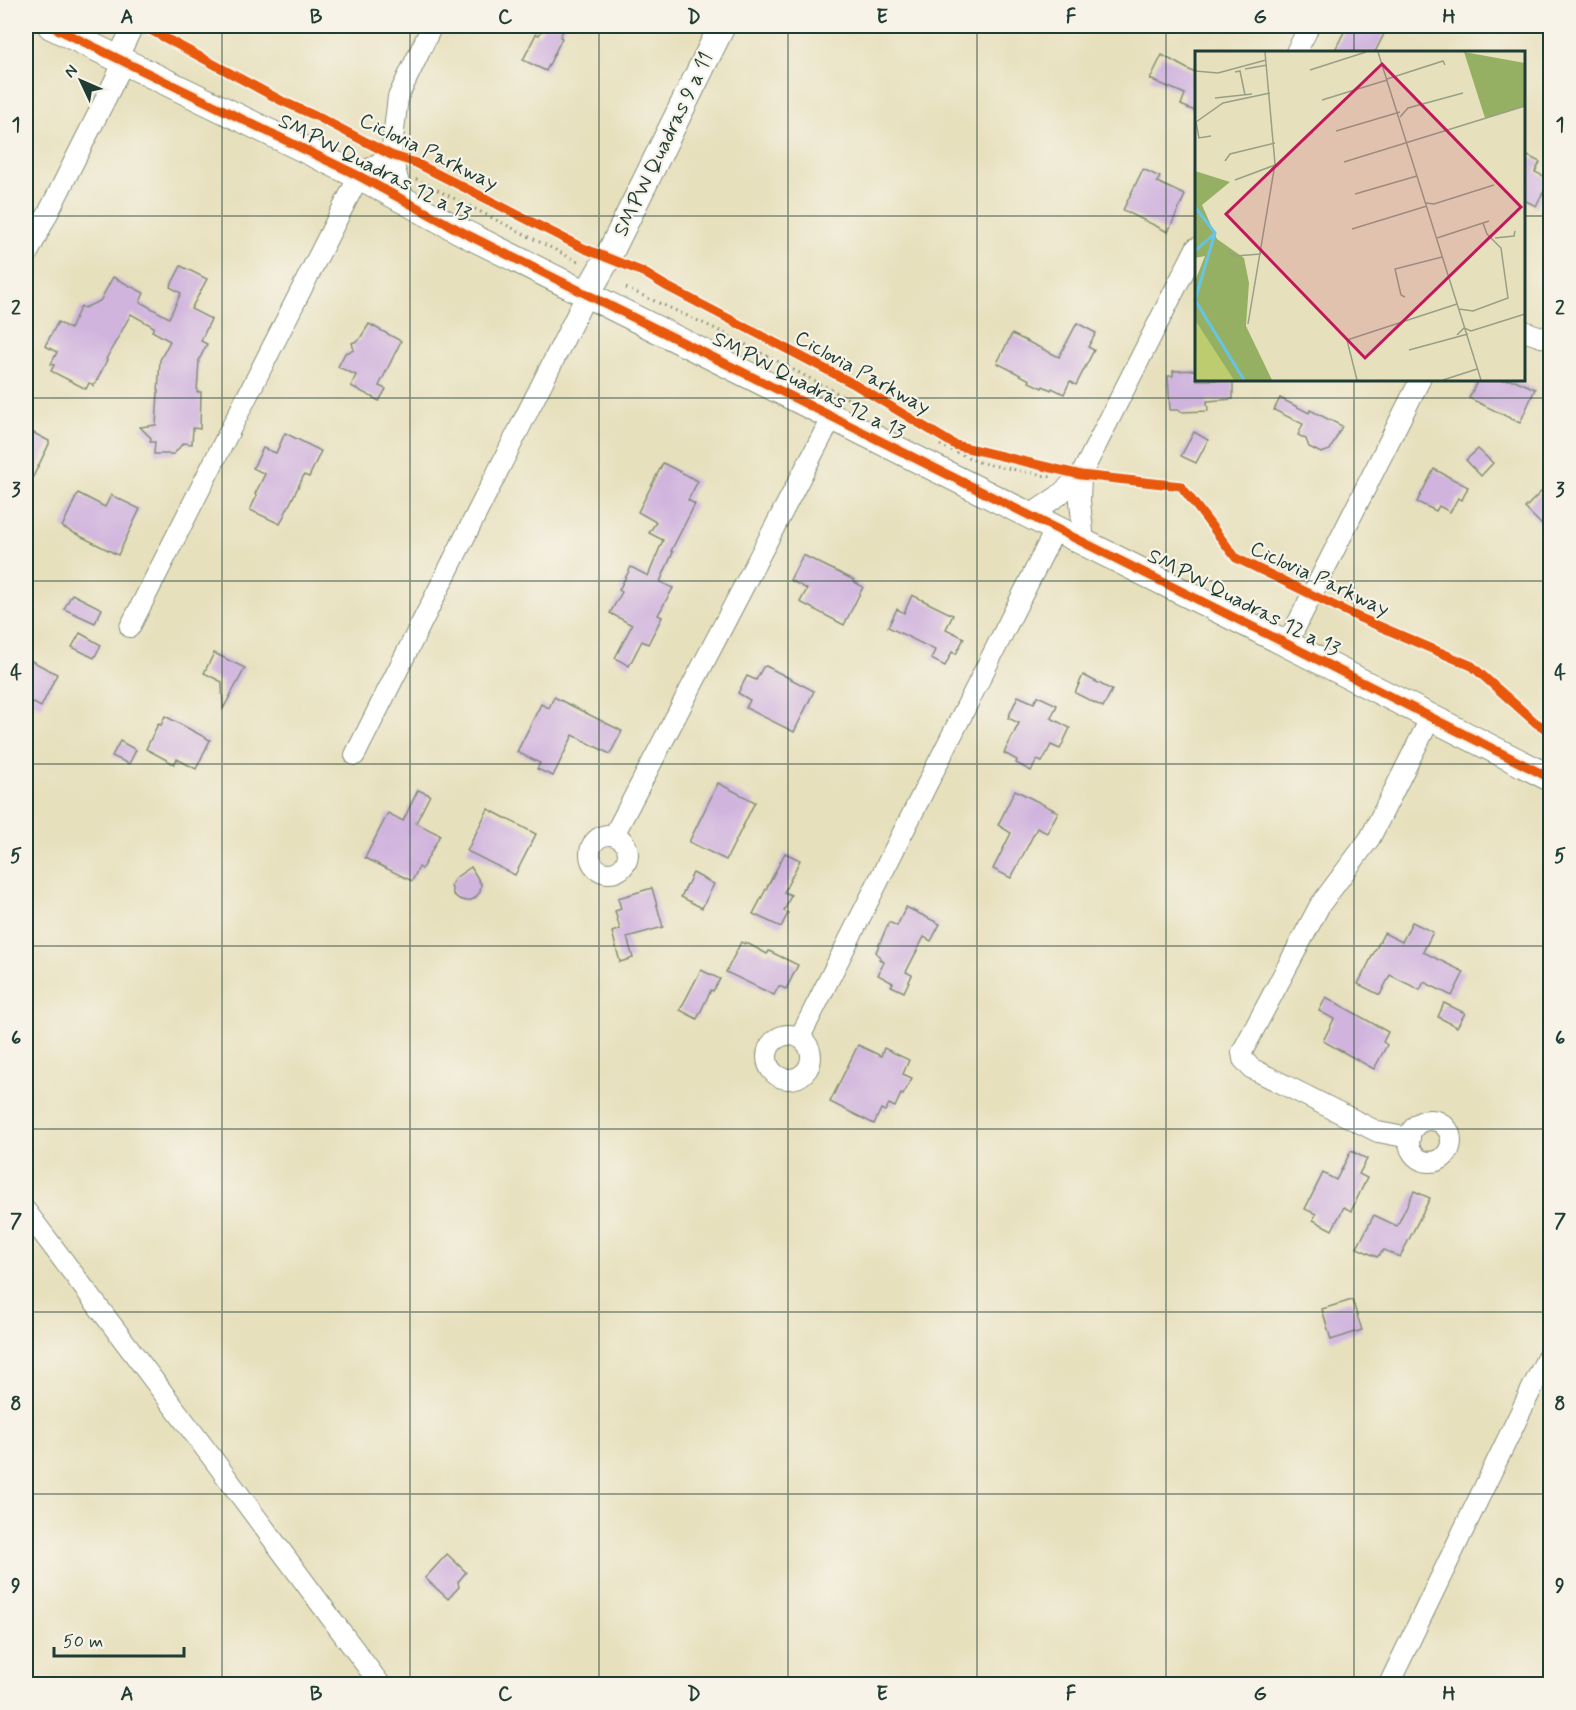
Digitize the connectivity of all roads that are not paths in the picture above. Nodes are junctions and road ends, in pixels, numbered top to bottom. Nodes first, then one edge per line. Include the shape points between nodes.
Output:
1 (51, 26) edge
2 (133, 26) edge
3 (432, 26) edge
4 (722, 26) edge
5 (1308, 31) dead end
6 (1297, 51) edge
7 (120, 60) junction
8 (391, 155) junction
9 (359, 176) junction
10 (404, 201) junction
11 (1195, 252) edge
12 (26, 257) edge
13 (587, 294) junction
14 (1525, 331) edge
15 (1551, 338) edge
16 (1419, 381) edge
17 (832, 417) junction
18 (1081, 475) junction
19 (1030, 515) junction
20 (1056, 528) junction
21 (1084, 542) junction
22 (130, 627) dead end
23 (1287, 644) junction
24 (1431, 717) junction
25 (355, 755) dead end
26 (1551, 778) edge
27 (614, 835) dead end
28 (800, 1037) dead end
29 (1410, 1138) dead end
30 (26, 1210) edge
31 (1551, 1352) edge
32 (380, 1684) edge
33 (1389, 1684) edge

1 - 7 street, SMPW Quadras 12 a 13
2 - 7 street
3 - 8 street via 398,97
4 - 13 street, SMPW Quadras 9 a 11
5 - 6 street
7 - 9 street, SMPW Quadras 12 a 13
7 - 12 street
8 - 9 street
8 - 10 street
9 - 10 street, SMPW Quadras 12 a 13
9 - 22 street
10 - 13 street, SMPW Quadras 12 a 13
11 - 18 street
13 - 17 street, SMPW Quadras 12 a 13
13 - 25 street
14 - 15 street
16 - 23 street
17 - 19 street, SMPW Quadras 12 a 13
17 - 27 street
18 - 19 street
18 - 21 street
19 - 20 street, SMPW Quadras 12 a 13
20 - 21 street, SMPW Quadras 12 a 13
20 - 28 street
21 - 23 street, SMPW Quadras 12 a 13
23 - 24 street, SMPW Quadras 12 a 13
24 - 26 street, SMPW Quadras 12 a 13
24 - 29 street via 1370,838 1320,905 1242,1052 1251,1068 1378,1132
30 - 32 street
31 - 33 street

